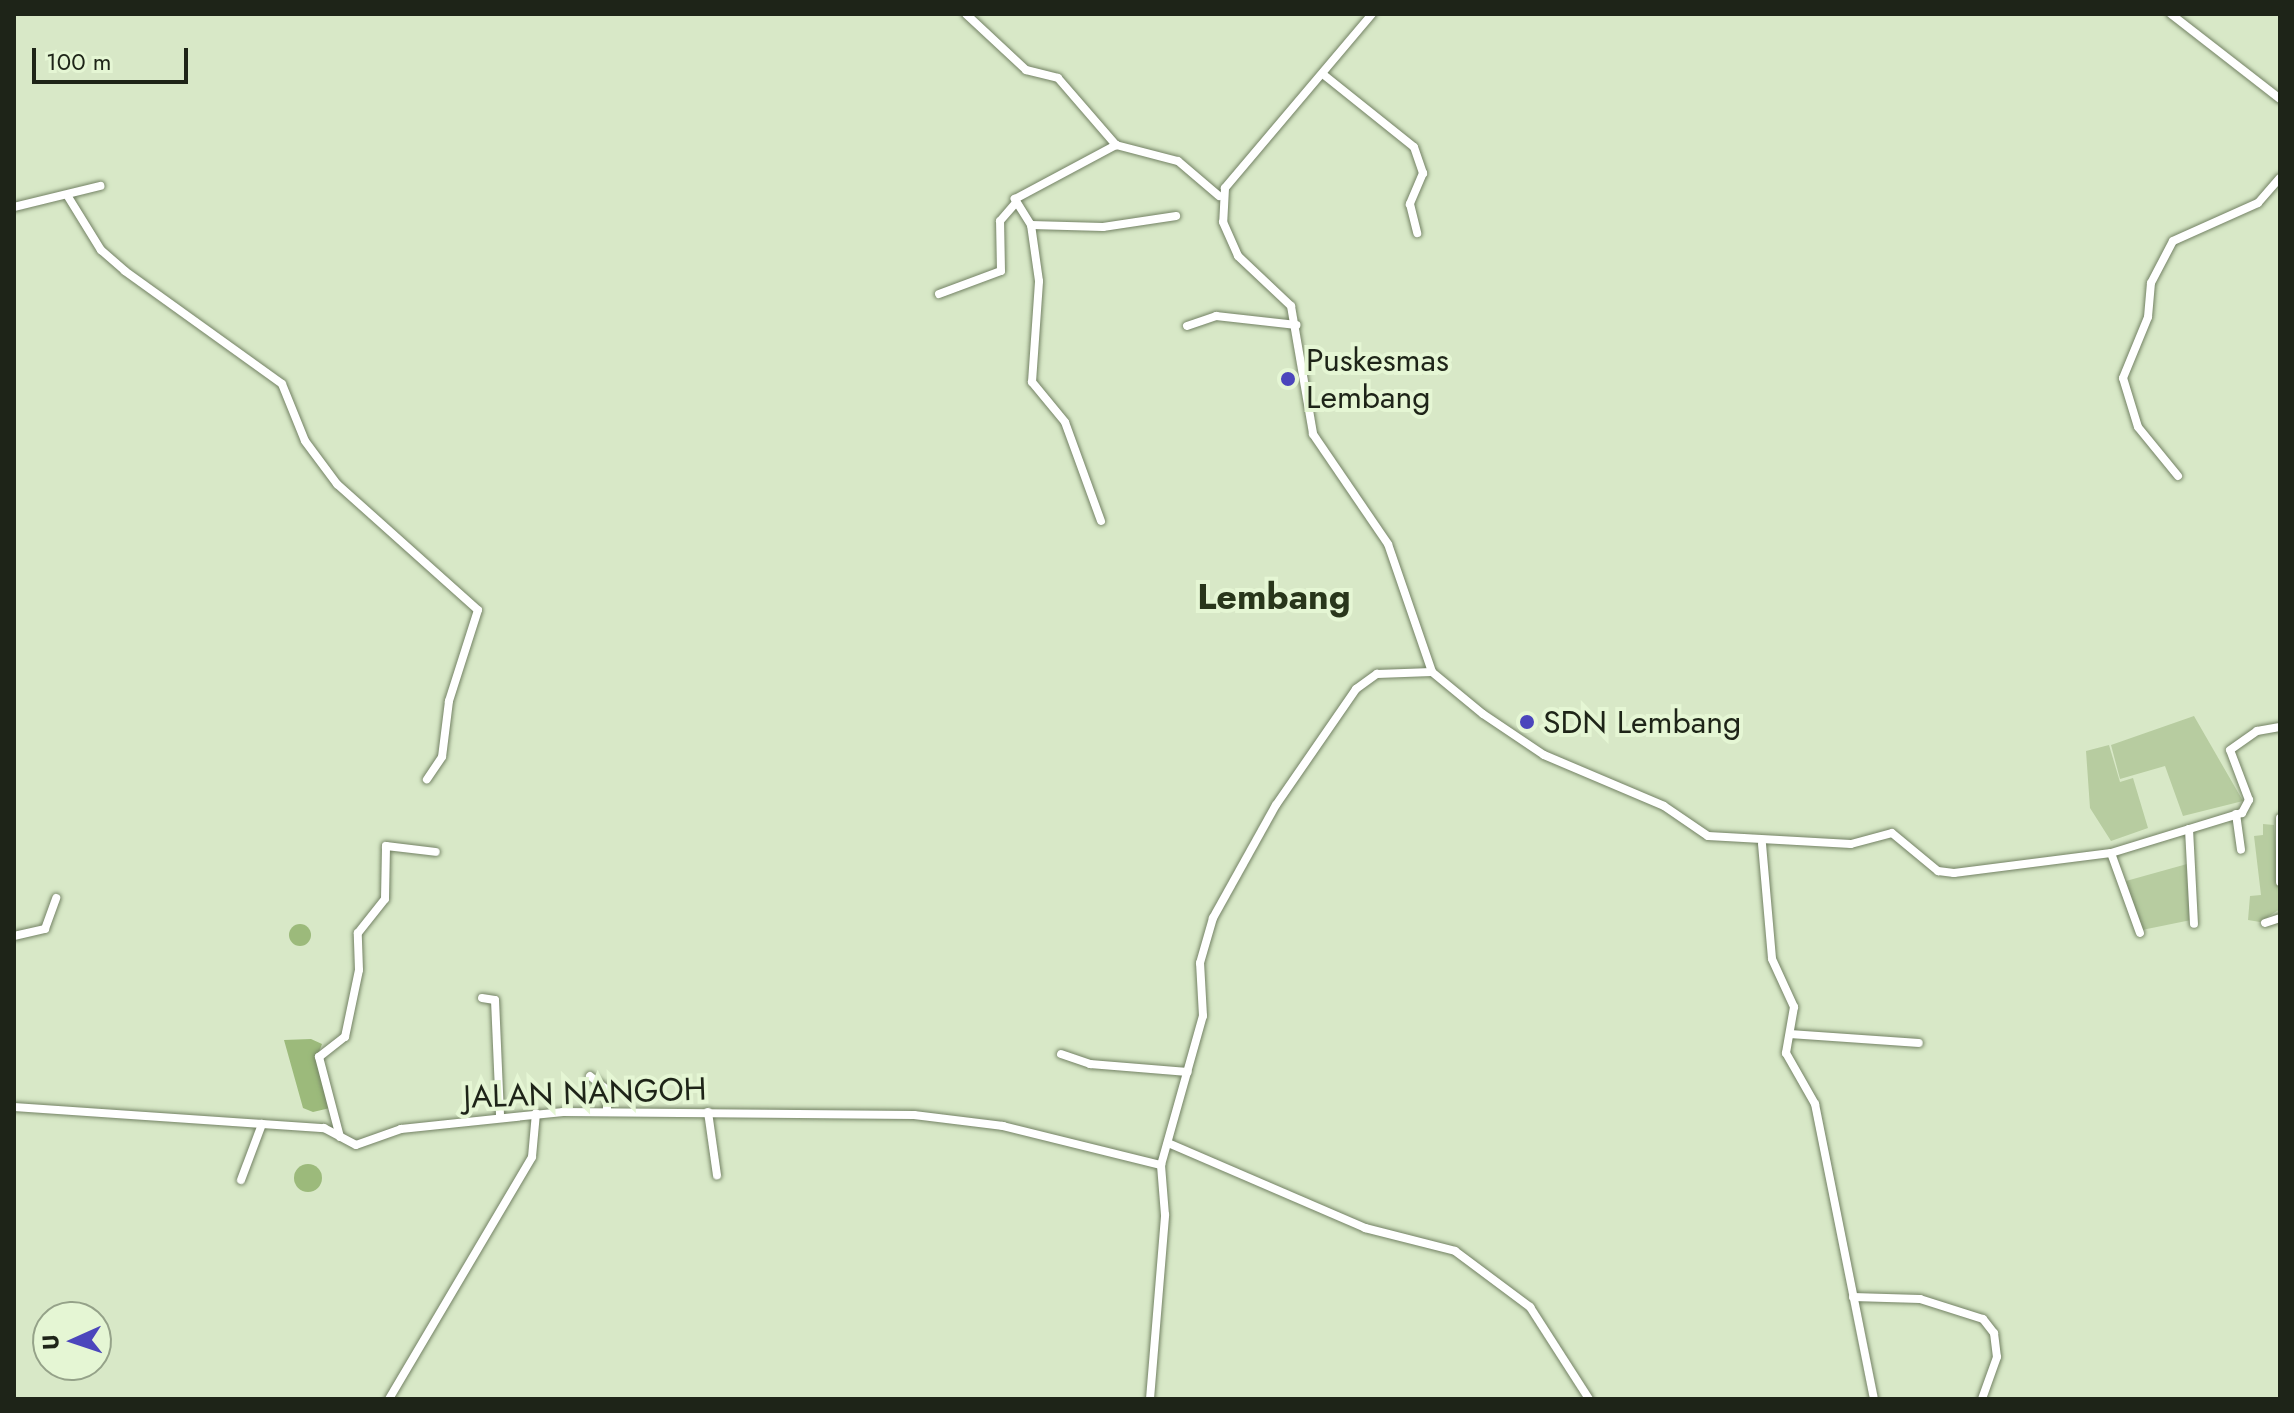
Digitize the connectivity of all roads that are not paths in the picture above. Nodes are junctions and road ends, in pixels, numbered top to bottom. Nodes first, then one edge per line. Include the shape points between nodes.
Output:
1 (966, 14) edge
2 (1372, 14) edge
3 (2171, 14) edge
4 (1324, 75) junction
5 (2280, 97) edge
6 (1116, 145) junction
7 (2280, 178) edge
8 (100, 186) dead end
9 (67, 195) junction
10 (1219, 196) junction
11 (1015, 204) junction
12 (14, 207) edge
13 (1176, 216) dead end
14 (1031, 225) junction
15 (1417, 233) dead end
16 (939, 294) dead end
17 (1296, 325) junction
18 (1187, 326) dead end
19 (2178, 476) dead end
20 (1101, 521) dead end
21 (1432, 672) junction
22 (2280, 727) edge
23 (427, 779) dead end
24 (2236, 814) junction
25 (2280, 818) edge
26 (2189, 829) junction
27 (1762, 844) junction
28 (2241, 850) dead end
29 (436, 852) dead end
30 (2111, 853) junction
31 (2280, 882) edge
32 (56, 898) dead end
33 (2280, 918) edge
34 (2265, 923) dead end
35 (2194, 924) dead end
36 (2140, 933) dead end
37 (14, 936) edge
38 (482, 998) dead end
39 (1790, 1034) junction
40 (1919, 1043) dead end
41 (1061, 1054) dead end
42 (1188, 1072) junction
43 (590, 1076) dead end
44 (14, 1107) edge
45 (607, 1110) junction
46 (708, 1112) junction
47 (536, 1113) junction
48 (500, 1116) junction
49 (262, 1124) junction
50 (340, 1138) junction
51 (1168, 1143) junction
52 (1161, 1165) junction
53 (717, 1175) dead end
54 (241, 1180) dead end
55 (1853, 1297) junction
56 (389, 1399) edge
57 (1150, 1399) edge
58 (1589, 1399) edge
59 (1874, 1399) edge
60 (1982, 1399) edge

1 - 6 street via 1026,70 1058,78
2 - 4 street
3 - 5 street
4 - 10 street
4 - 15 street via 1414,147 1423,173 1410,204
6 - 10 street via 1178,161
6 - 11 street via 1019,193
7 - 19 street via 2258,203 2173,241 2151,283 2148,317 2123,378 2138,427
8 - 9 street
9 - 12 street
9 - 23 street via 117,264 282,384 305,441 337,484 478,610 449,701 442,757
10 - 17 street via 1228,244 1286,300
11 - 14 street
11 - 16 street via 1000,221 1001,271
13 - 14 street via 1103,227
14 - 20 street via 1039,281 1032,382 1065,422
17 - 18 street via 1216,316
17 - 21 street via 1313,434 1388,544
21 - 27 street via 1544,755 1664,806 1708,836
21 - 42 street via 1377,674 1356,689 1276,805 1202,945 1203,1016
22 - 24 street via 2257,731 2230,750 2249,800
24 - 26 street
24 - 28 street
25 - 31 street
26 - 30 street
26 - 35 street
27 - 30 street via 1851,844 1892,833 1945,873
27 - 39 street via 1760,888 1772,959 1794,1007
29 - 50 street via 386,846 385,899 358,933 359,970 345,1037 319,1057
30 - 36 street
32 - 37 street via 45,929
33 - 34 street
38 - 48 street via 495,1000
39 - 40 street
39 - 55 street via 1786,1053 1811,1093 1833,1175
41 - 42 street
42 - 51 street
43 - 45 street via 607,1090
44 - 49 street, JALAN NANGOH
45 - 46 street, JALAN NANGOH
45 - 47 street, JALAN NANGOH
46 - 52 street, JALAN NANGOH via 964,1118
46 - 53 street
47 - 48 street, JALAN NANGOH
47 - 56 street via 532,1157
48 - 50 street, JALAN NANGOH via 401,1129 356,1145
49 - 50 street, JALAN NANGOH via 324,1128
49 - 54 street
51 - 52 street
51 - 58 street via 1365,1228 1455,1251 1530,1307
52 - 57 street via 1165,1215
55 - 59 street
55 - 60 street via 1920,1299 1983,1319 1994,1333 1997,1357

